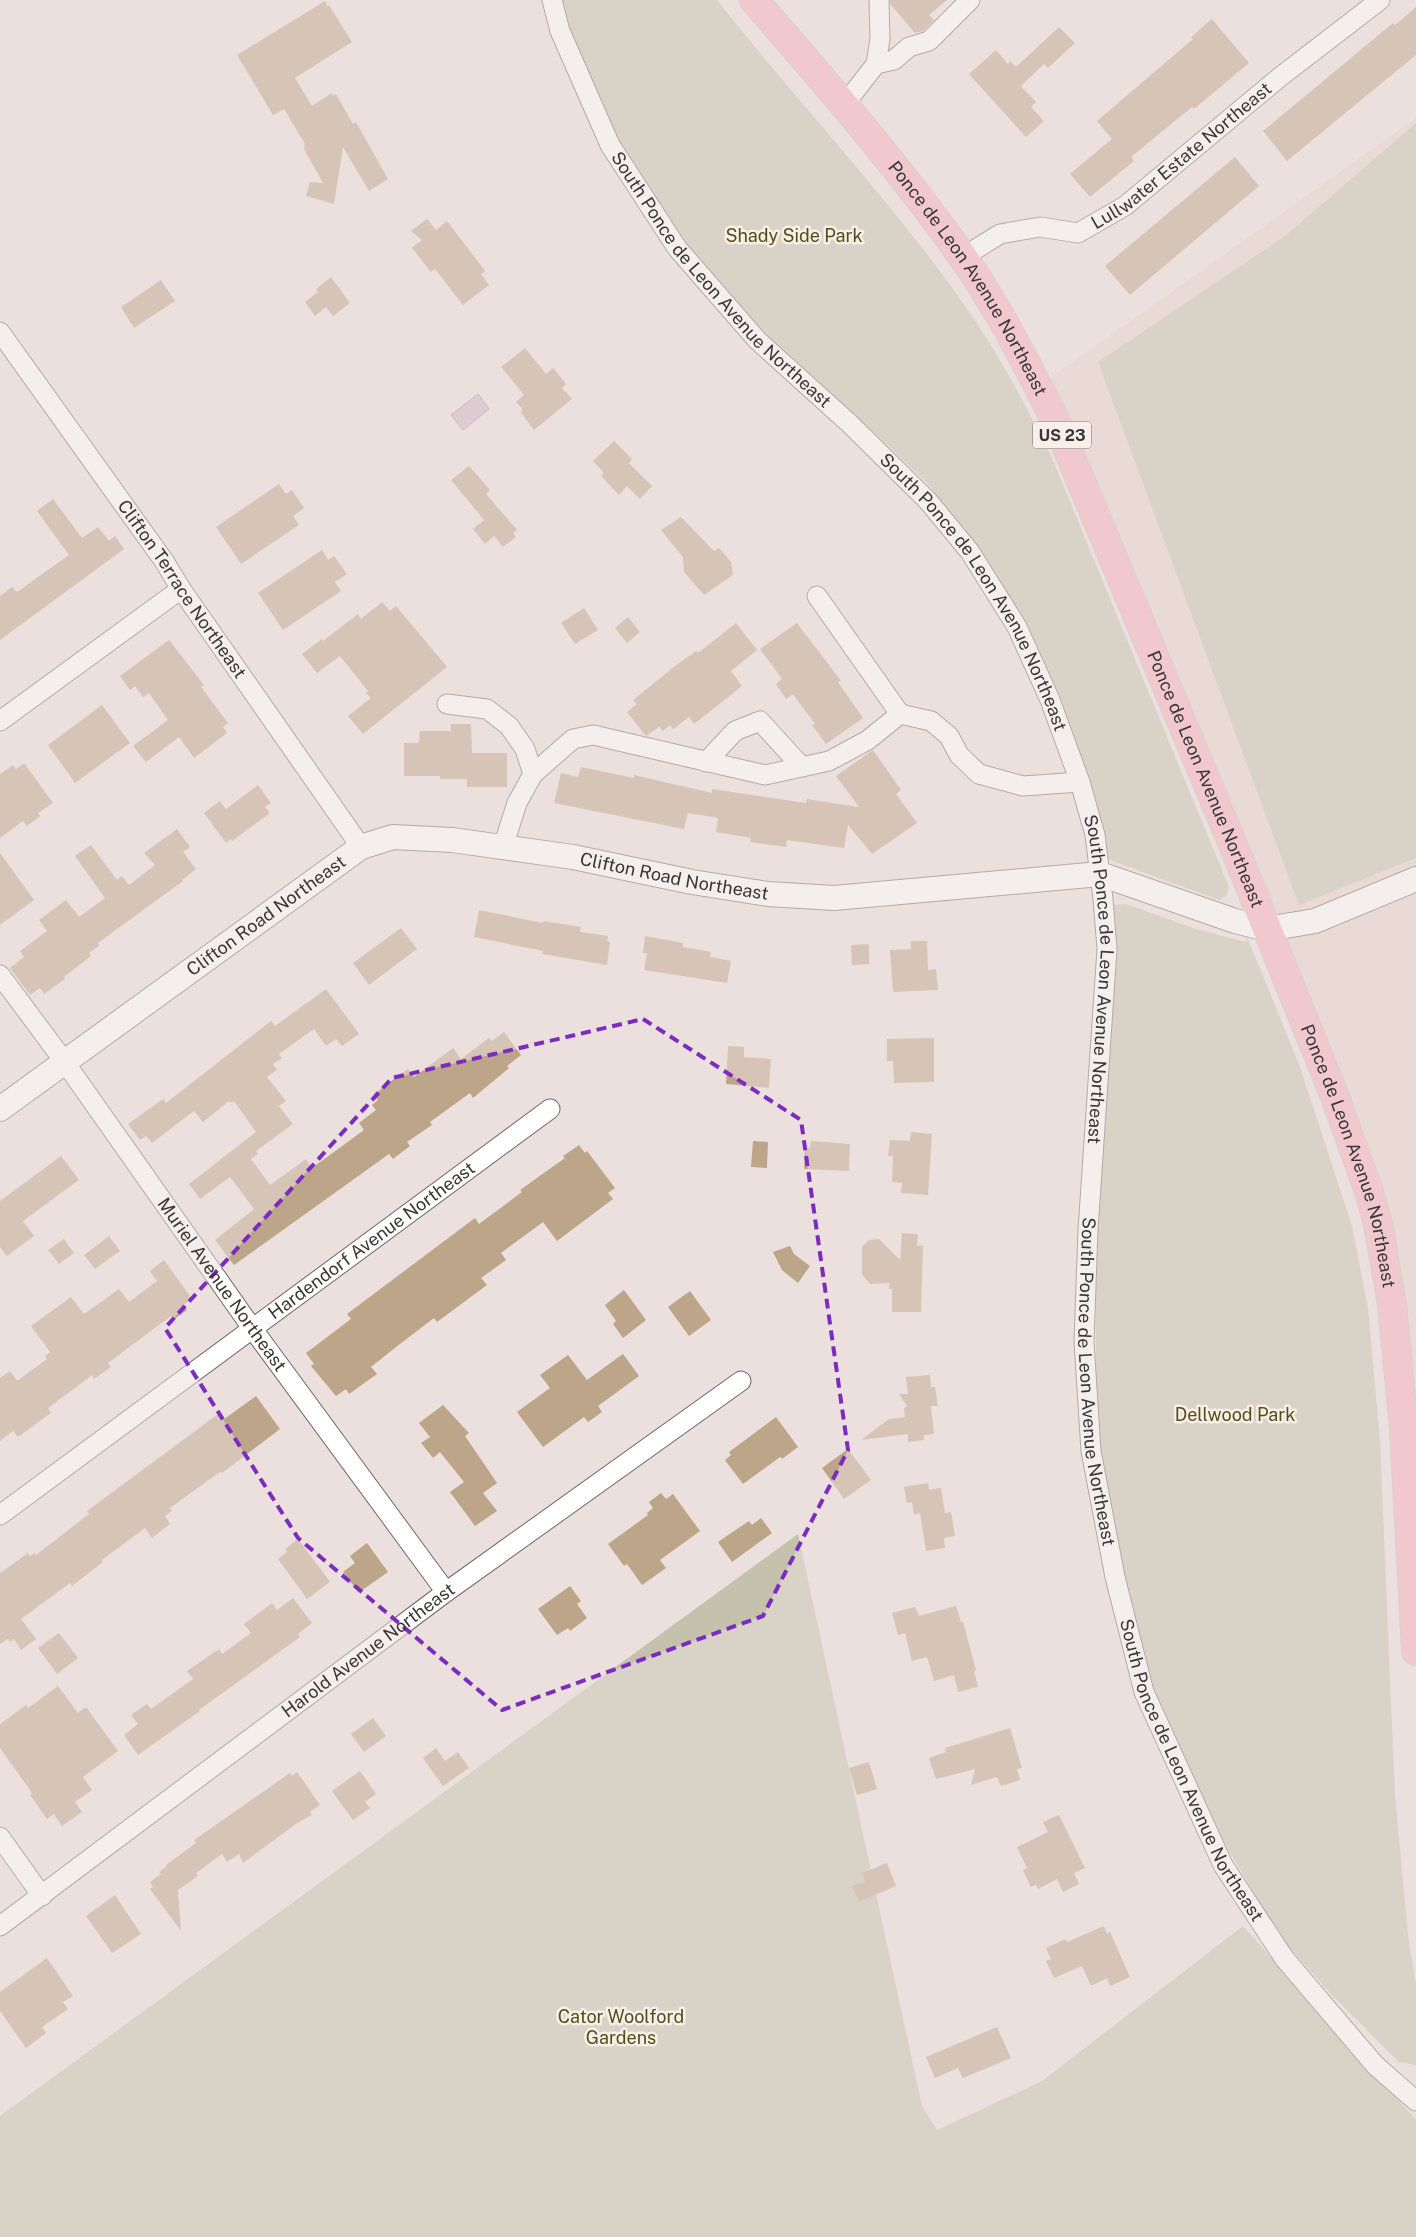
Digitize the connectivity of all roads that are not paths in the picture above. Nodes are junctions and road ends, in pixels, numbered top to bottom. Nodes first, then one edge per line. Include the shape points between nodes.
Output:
1 (552, 0) edge
2 (754, 0) edge
3 (879, 0) edge
4 (970, 0) edge
5 (1380, 0) edge
6 (880, 39) junction
7 (909, 47) junction
8 (876, 64) junction
9 (844, 104) junction
10 (963, 257) junction
11 (0, 332) edge
12 (181, 589) junction
13 (817, 596) dead end
14 (447, 704) dead end
15 (900, 714) junction
16 (0, 721) edge
17 (706, 762) junction
18 (802, 766) junction
19 (533, 774) junction
20 (1080, 782) junction
21 (361, 847) junction
22 (503, 847) junction
23 (1100, 874) junction
24 (1416, 879) edge
25 (1267, 930) junction
26 (0, 975) edge
27 (64, 1061) junction
28 (0, 1109) edge
29 (550, 1109) dead end
30 (252, 1328) junction
31 (741, 1381) dead end
32 (0, 1515) edge
33 (446, 1592) junction
34 (1416, 1651) edge
35 (0, 1837) edge
36 (42, 1896) junction
37 (0, 1926) edge
38 (1416, 2101) edge

1 - 20 street, South Ponce de Leon Avenue Northeast via 560,31 610,145 677,248 757,340 850,424 928,501 970,552 1017,627 1050,700
2 - 9 highway, Ponce de Leon Avenue Northeast / US 23
3 - 6 street
4 - 7 street via 929,41
5 - 10 street, Lullwater Estate Northeast via 1280,77 1125,206 1078,233 1040,227 1000,234
6 - 7 street
6 - 8 street
7 - 8 street via 894,60
8 - 9 street
9 - 10 highway, Ponce de Leon Avenue Northeast / US 23
10 - 25 highway, Ponce de Leon Avenue Northeast / US 23 via 1012,336 1057,424
11 - 12 street, Clifton Terrace Northeast
12 - 16 street
12 - 21 street, Clifton Terrace Northeast
13 - 15 street
14 - 19 street via 488,709 509,726 525,749
15 - 18 street via 852,749 829,761
15 - 20 street via 931,721 949,736 959,755 979,774 1023,786
17 - 18 street via 765,775
17 - 18 street via 735,731 760,722
17 - 19 street via 593,735 572,739
19 - 22 street via 517,803
20 - 23 street, South Ponce de Leon Avenue Northeast via 1095,836
21 - 22 street, Clifton Road Northeast via 393,838 452,840
21 - 27 street, Clifton Road Northeast
22 - 23 street, Clifton Road Northeast via 768,894 834,898
23 - 25 street, Clifton Road Northeast
23 - 38 street, South Ponce de Leon Avenue Northeast via 1107,948 1088,1230 1084,1342 1091,1451 1115,1577 1140,1677 1223,1865 1284,1958 1376,2065
24 - 25 street, Clifton Road Northeast via 1315,921
25 - 34 highway, Ponce de Leon Avenue Northeast / US 23 via 1335,1097 1378,1224 1392,1305 1403,1420
26 - 27 street, Muriel Avenue Northeast
27 - 28 street, Clifton Road Northeast
27 - 30 street, Muriel Avenue Northeast
29 - 30 street, Hardendorf Avenue Northeast
30 - 32 street, Hardendorf Avenue Northeast
30 - 33 street, Muriel Avenue Northeast
31 - 33 street, Harold Avenue Northeast
33 - 36 street, Harold Avenue Northeast
35 - 36 street
36 - 37 street, Harold Avenue Northeast

